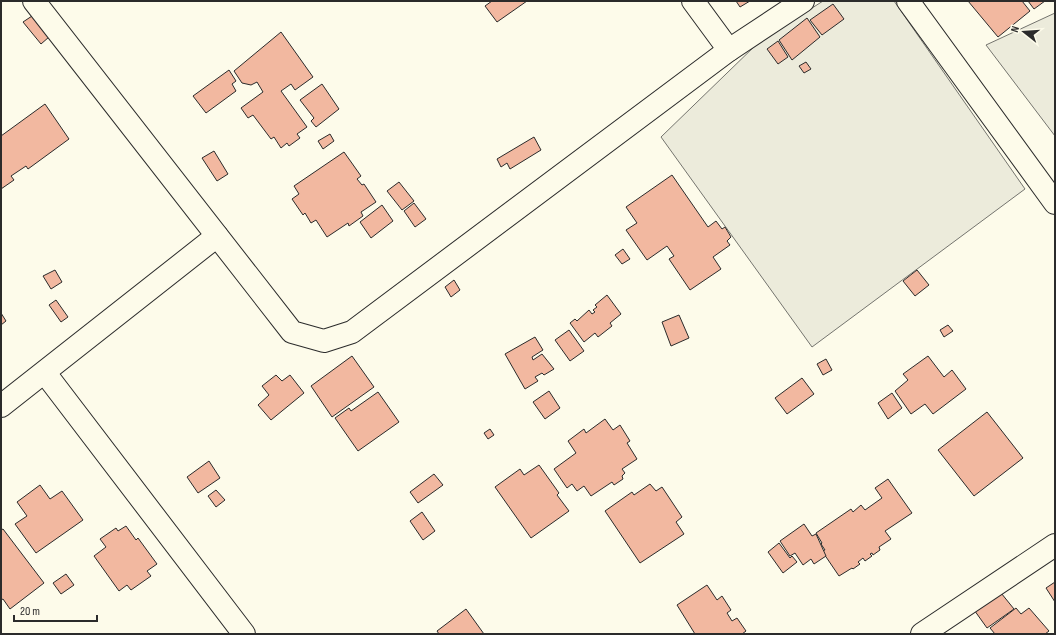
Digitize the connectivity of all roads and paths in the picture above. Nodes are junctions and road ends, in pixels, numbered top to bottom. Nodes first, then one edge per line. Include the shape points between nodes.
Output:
1 (34, 1) edge
2 (693, 1) edge
3 (803, 1) edge
4 (908, 1) edge
5 (729, 50) junction
6 (1055, 203) edge
7 (217, 236) junction
8 (45, 373) junction
9 (1, 406) edge
10 (1055, 545) edge
11 (244, 634) edge
12 (922, 634) edge

1 - 7 street
2 - 5 street
3 - 5 street
4 - 6 street
5 - 7 street via 352,332 324,341 292,332
7 - 8 street
8 - 9 street
8 - 11 street
10 - 12 street

